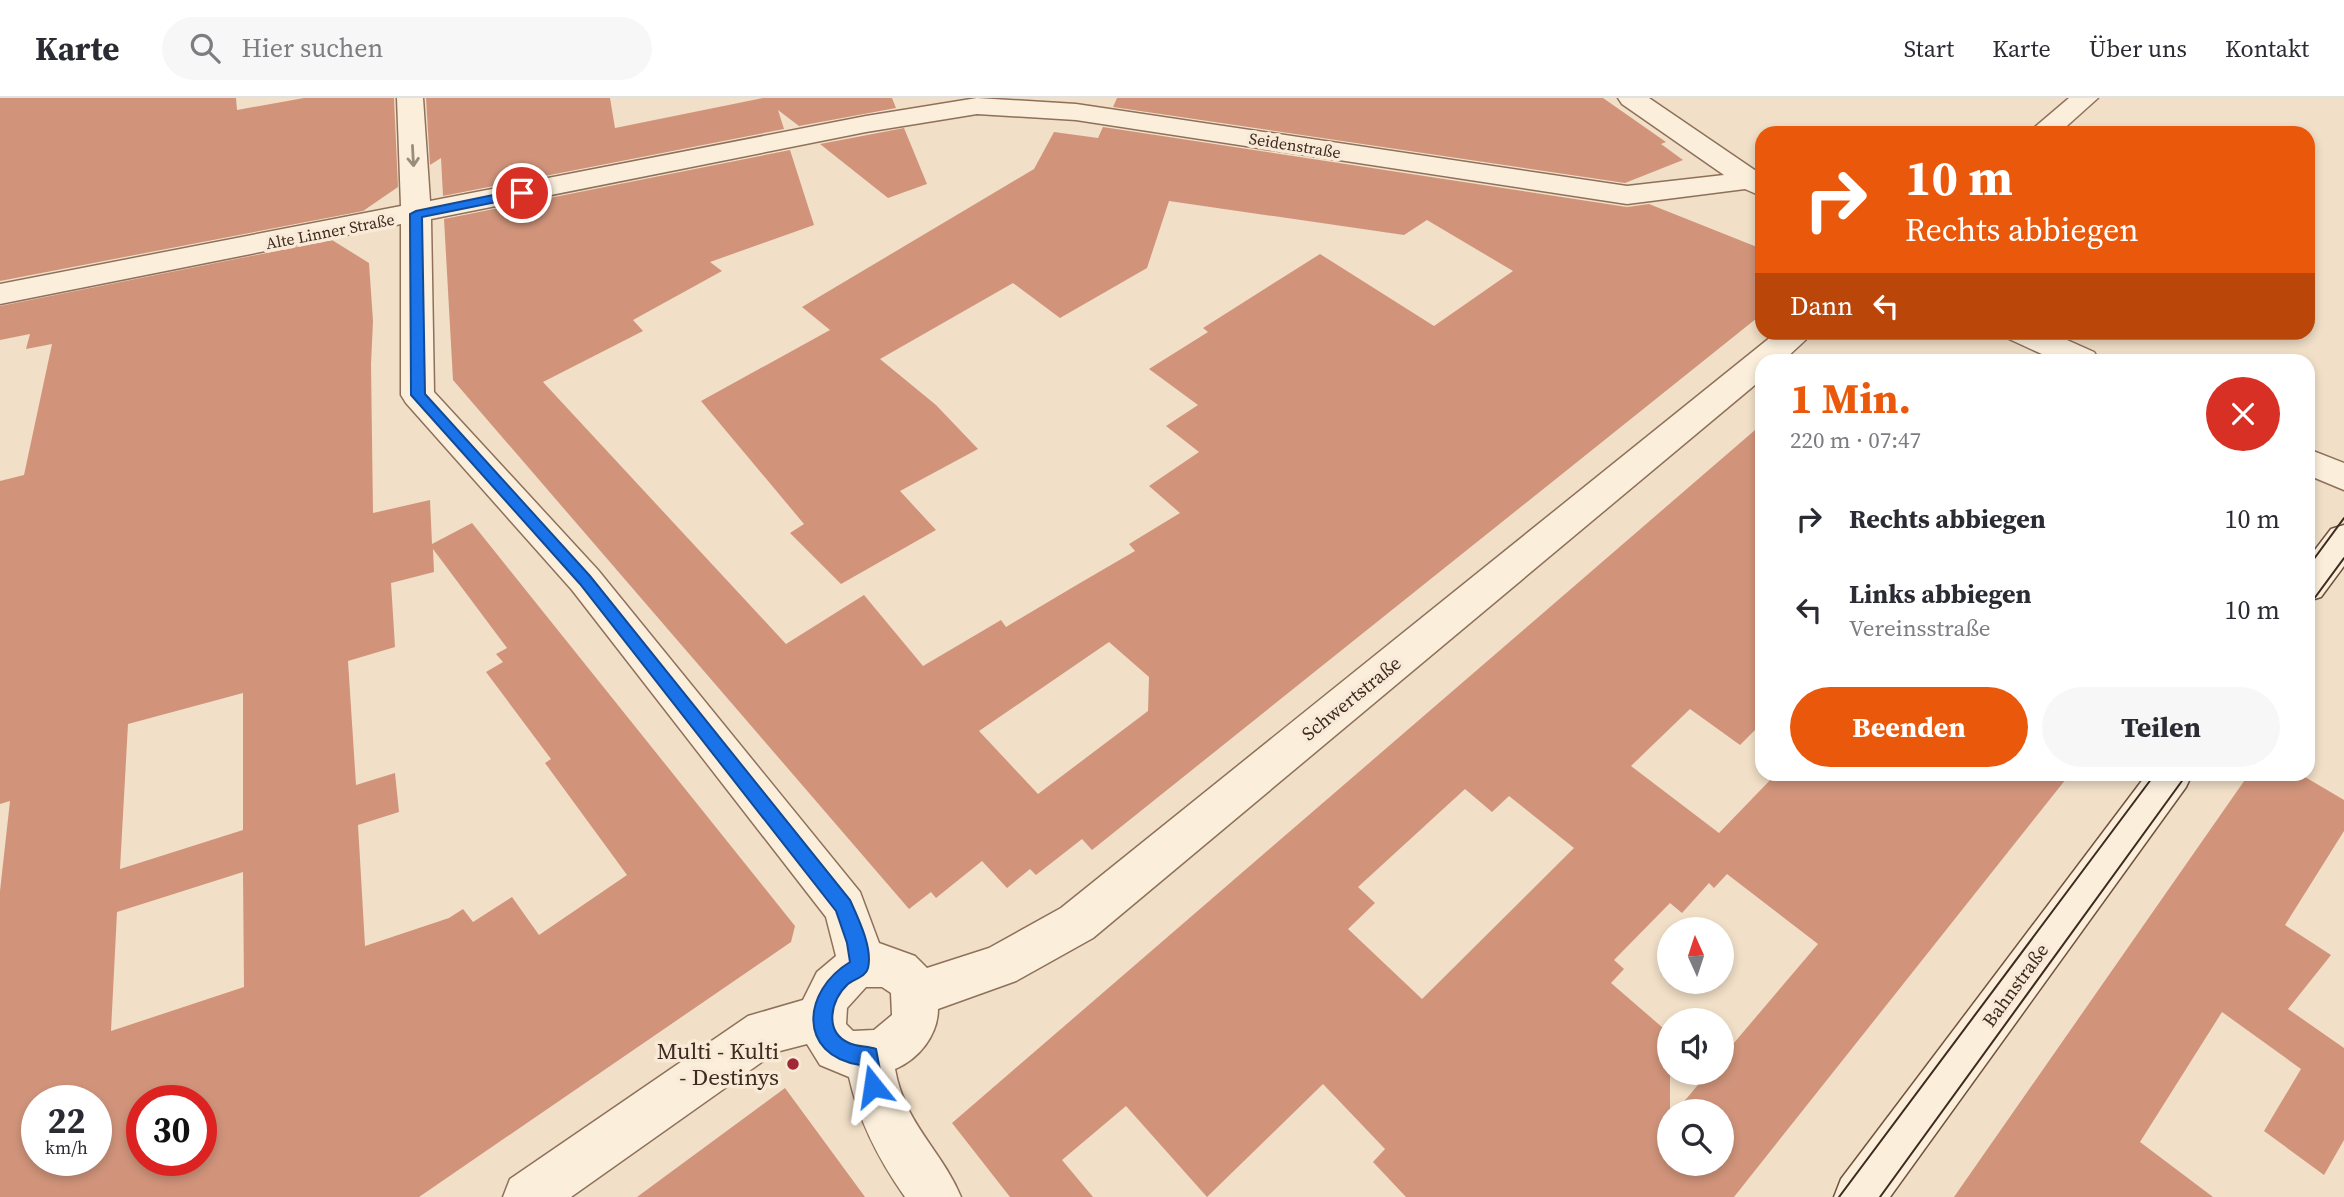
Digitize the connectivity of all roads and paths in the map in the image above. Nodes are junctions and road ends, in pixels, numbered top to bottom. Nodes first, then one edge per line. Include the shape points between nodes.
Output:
1 (410, 98) edge
2 (1631, 98) edge
3 (2085, 98) edge
4 (1081, 105) edge
5 (862, 111) edge
6 (2051, 126) edge
7 (1755, 183) edge
8 (1755, 184) edge
9 (416, 214) junction
10 (0, 294) edge
11 (1788, 340) edge
12 (2038, 340) edge
13 (1771, 354) edge
14 (2069, 354) edge
15 (1755, 368) edge
16 (2315, 464) edge
17 (2344, 477) edge
18 (2344, 539) edge
19 (2315, 578) edge
20 (2166, 781) edge
21 (860, 967) junction
22 (916, 994) junction
23 (822, 1018) junction
24 (869, 1056) junction
25 (528, 1197) edge
26 (936, 1197) edge
27 (1859, 1197) edge

1 -> 9 street
2 - 7 street
3 - 6 street
4 - 5 street, Seidenstraße
4 - 8 street, Seidenstraße via 1627,195
5 - 9 street, Alte Linner Straße
9 - 10 street, Alte Linner Straße
9 - 21 street via 418,395 585,580 844,906
11 - 13 street, Schwertstraße
12 - 14 street
15 - 22 street, Schwertstraße via 1077,923 1000,966
16 - 17 street
18 - 19 street
20 - 27 street, Bahnstraße
21 - 22 street via 884,965 905,975
21 - 23 street via 840,978 826,996
22 - 24 street via 914,1021 896,1044
23 - 24 street via 828,1039 845,1053
23 - 25 street via 765,1032
24 - 26 street via 873,1086 901,1152

